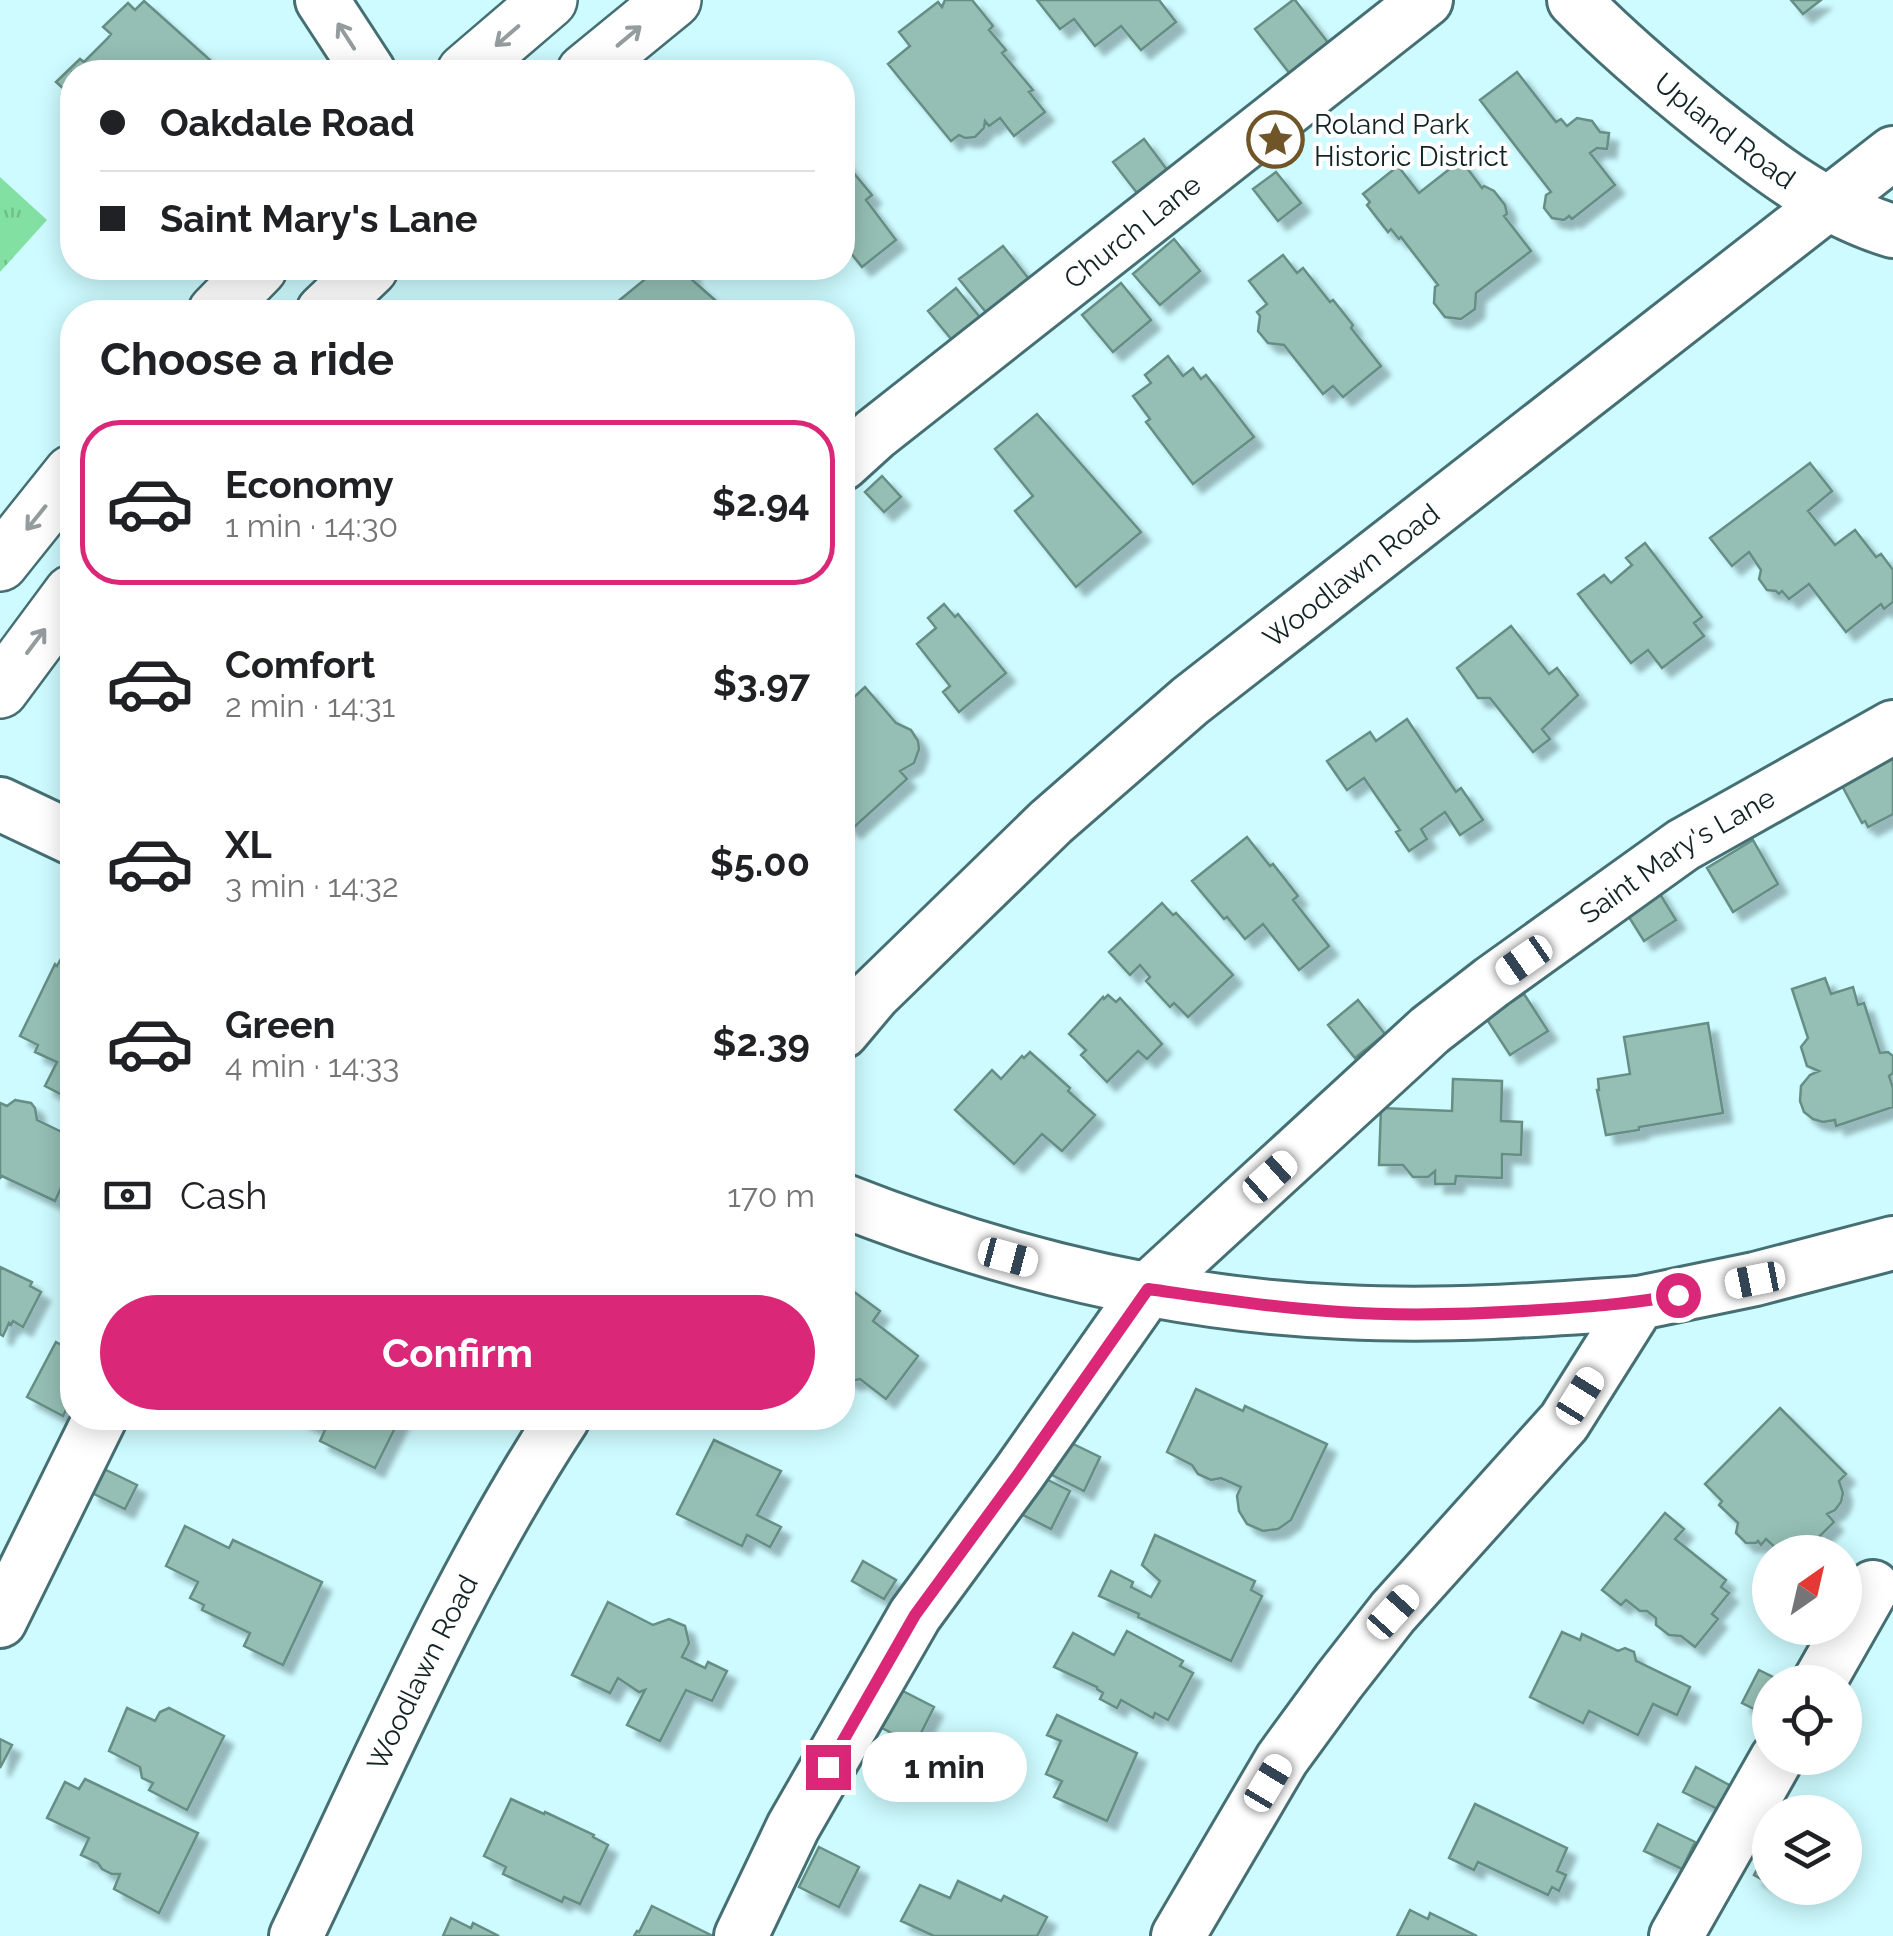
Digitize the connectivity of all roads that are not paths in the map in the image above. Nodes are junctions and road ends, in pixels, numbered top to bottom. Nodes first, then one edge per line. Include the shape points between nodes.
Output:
1 (322, 0) edge
2 (548, 0) edge
3 (673, 0) edge
4 (1426, 0) edge
5 (1574, 0) edge
6 (361, 60) edge
7 (479, 60) edge
8 (600, 60) edge
9 (1893, 153) edge
10 (1826, 204) junction
11 (1893, 232) edge
12 (247, 280) edge
13 (357, 280) edge
14 (228, 300) edge
15 (337, 300) edge
16 (855, 452) edge
17 (60, 488) edge
18 (0, 562) edge
19 (60, 609) edge
20 (0, 690) edge
21 (1893, 727) edge
22 (0, 804) edge
23 (60, 832) edge
24 (855, 1017) edge
25 (855, 1205) edge
26 (1893, 1243) edge
27 (1148, 1289) junction
28 (1639, 1302) junction
29 (94, 1430) edge
30 (556, 1430) edge
31 (1872, 1587) dead end
32 (0, 1621) edge
33 (1828, 1665) edge
34 (1766, 1775) edge
35 (296, 1936) edge
36 (741, 1936) edge
37 (1178, 1936) edge
38 (1676, 1936) edge

6 -> 1 street
2 -> 7 main road
8 -> 3 main road
4 - 16 street, Church Lane
5 - 10 street, Upland Road via 1662,82
9 - 10 street, Woodlawn Road
10 - 11 street, Upland Road
10 - 24 street, Woodlawn Road via 1190,700 1051,822
12 - 14 main road
13 - 15 main road
17 -> 18 main road
20 -> 19 main road
21 - 27 street, Saint Mary's Lane via 1683,845 1492,982 1430,1030
22 - 23 street
25 - 27 street via 981,1250
26 - 28 street
27 - 28 street via 1340,1312 1502,1312
27 - 36 street, Saint Mary's Lane via 915,1615 794,1827
28 - 37 street via 1564,1422 1393,1612 1282,1759
29 - 32 street
30 - 35 street, Woodlawn Road via 460,1596
31 - 33 street
34 - 38 street

